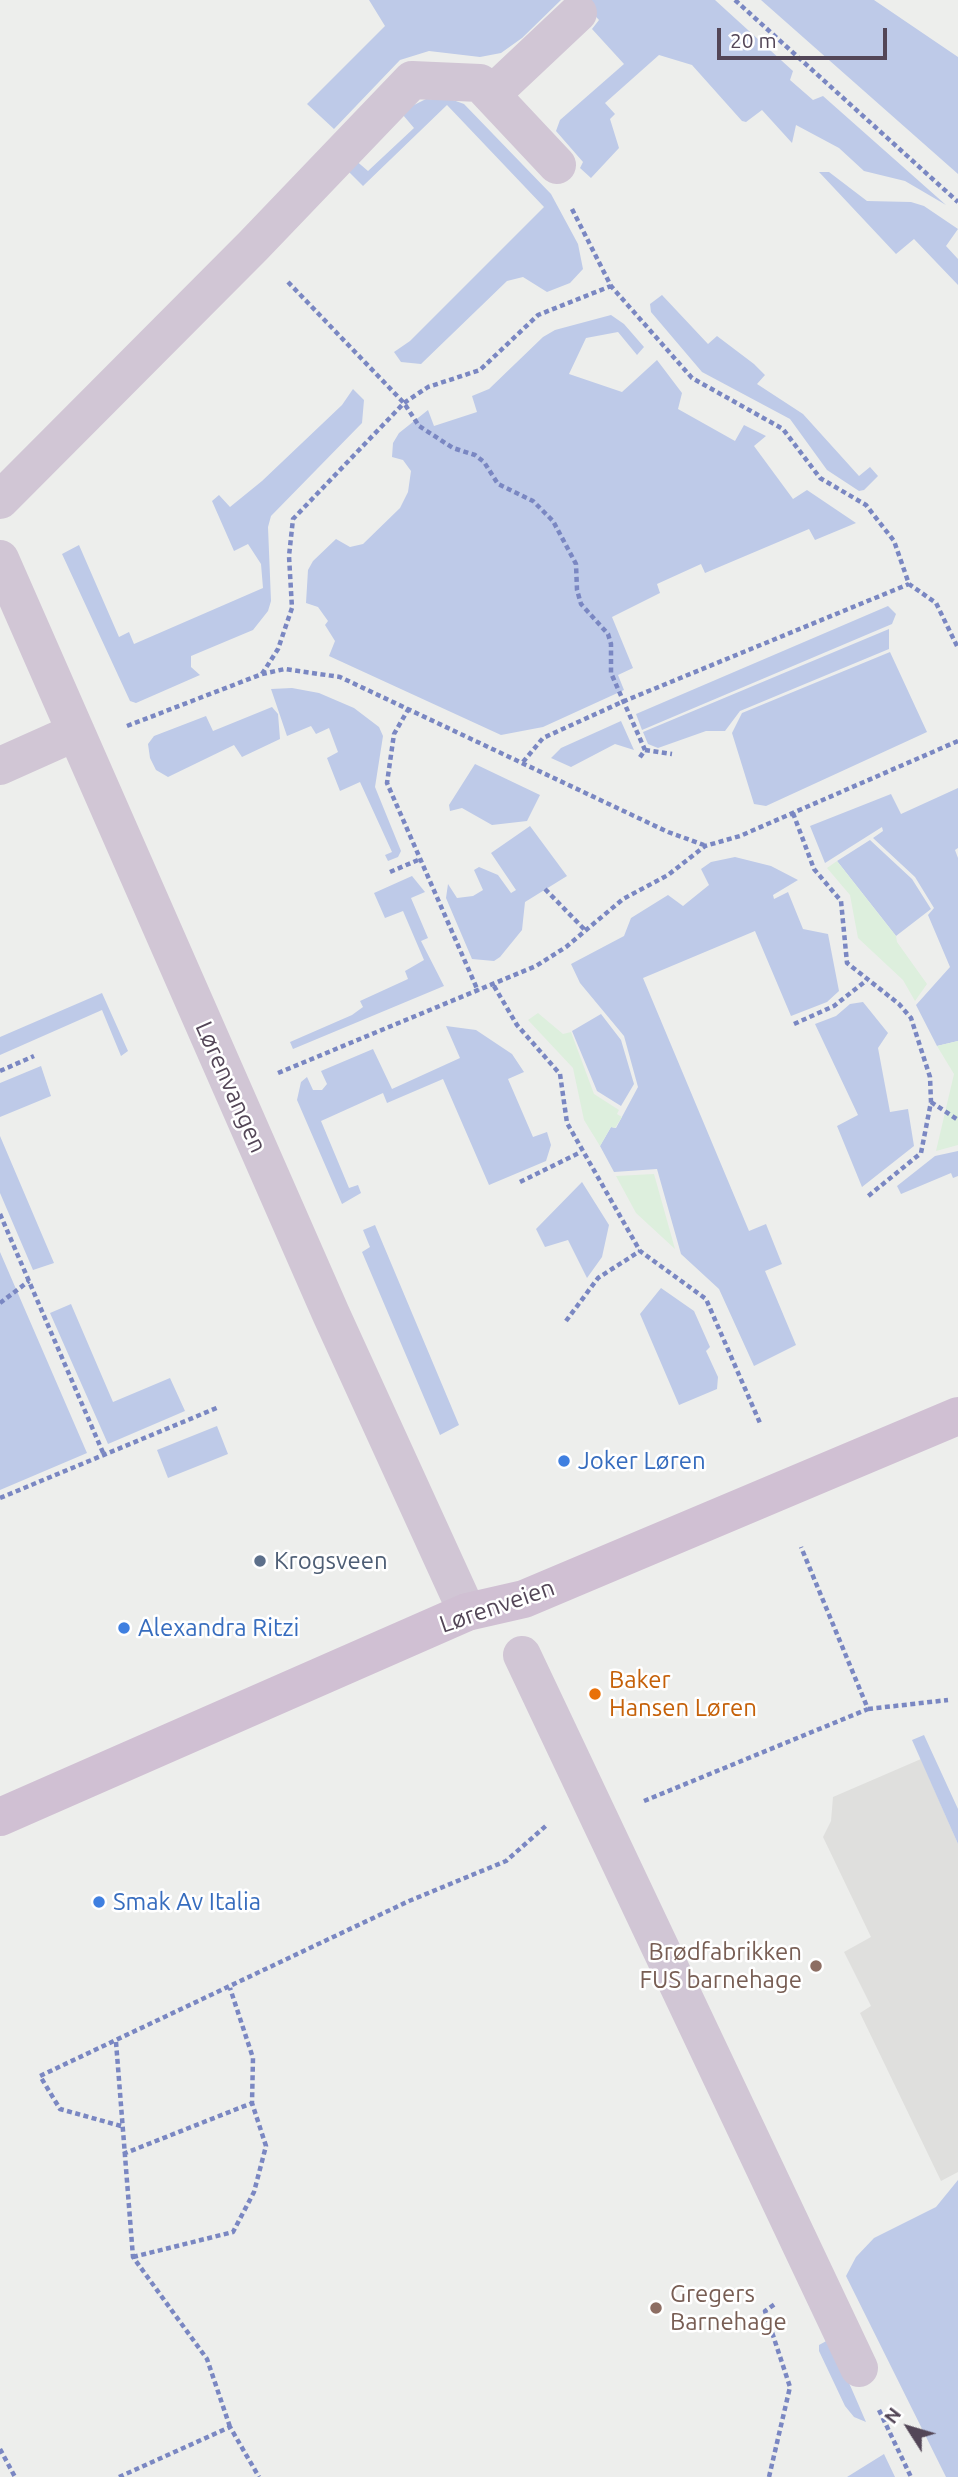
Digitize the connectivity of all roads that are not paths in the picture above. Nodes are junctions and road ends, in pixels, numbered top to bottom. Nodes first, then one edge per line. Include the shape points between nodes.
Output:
1 (578, 13) dead end
2 (492, 94) junction
3 (557, 165) road end
4 (0, 500) edge
5 (0, 559) edge
6 (76, 732) junction
7 (0, 766) edge
8 (958, 1416) edge
9 (467, 1612) junction
10 (522, 1655) dead end
11 (0, 1817) edge
12 (859, 2368) road end

1 - 2 street
2 - 3 street
2 - 4 street via 480,83 412,80
5 - 6 street, Lørenvangen
6 - 7 street
6 - 9 street, Lørenvangen
8 - 9 street, Lørenveien via 524,1599
9 - 11 street, Lørenveien
10 - 12 street

